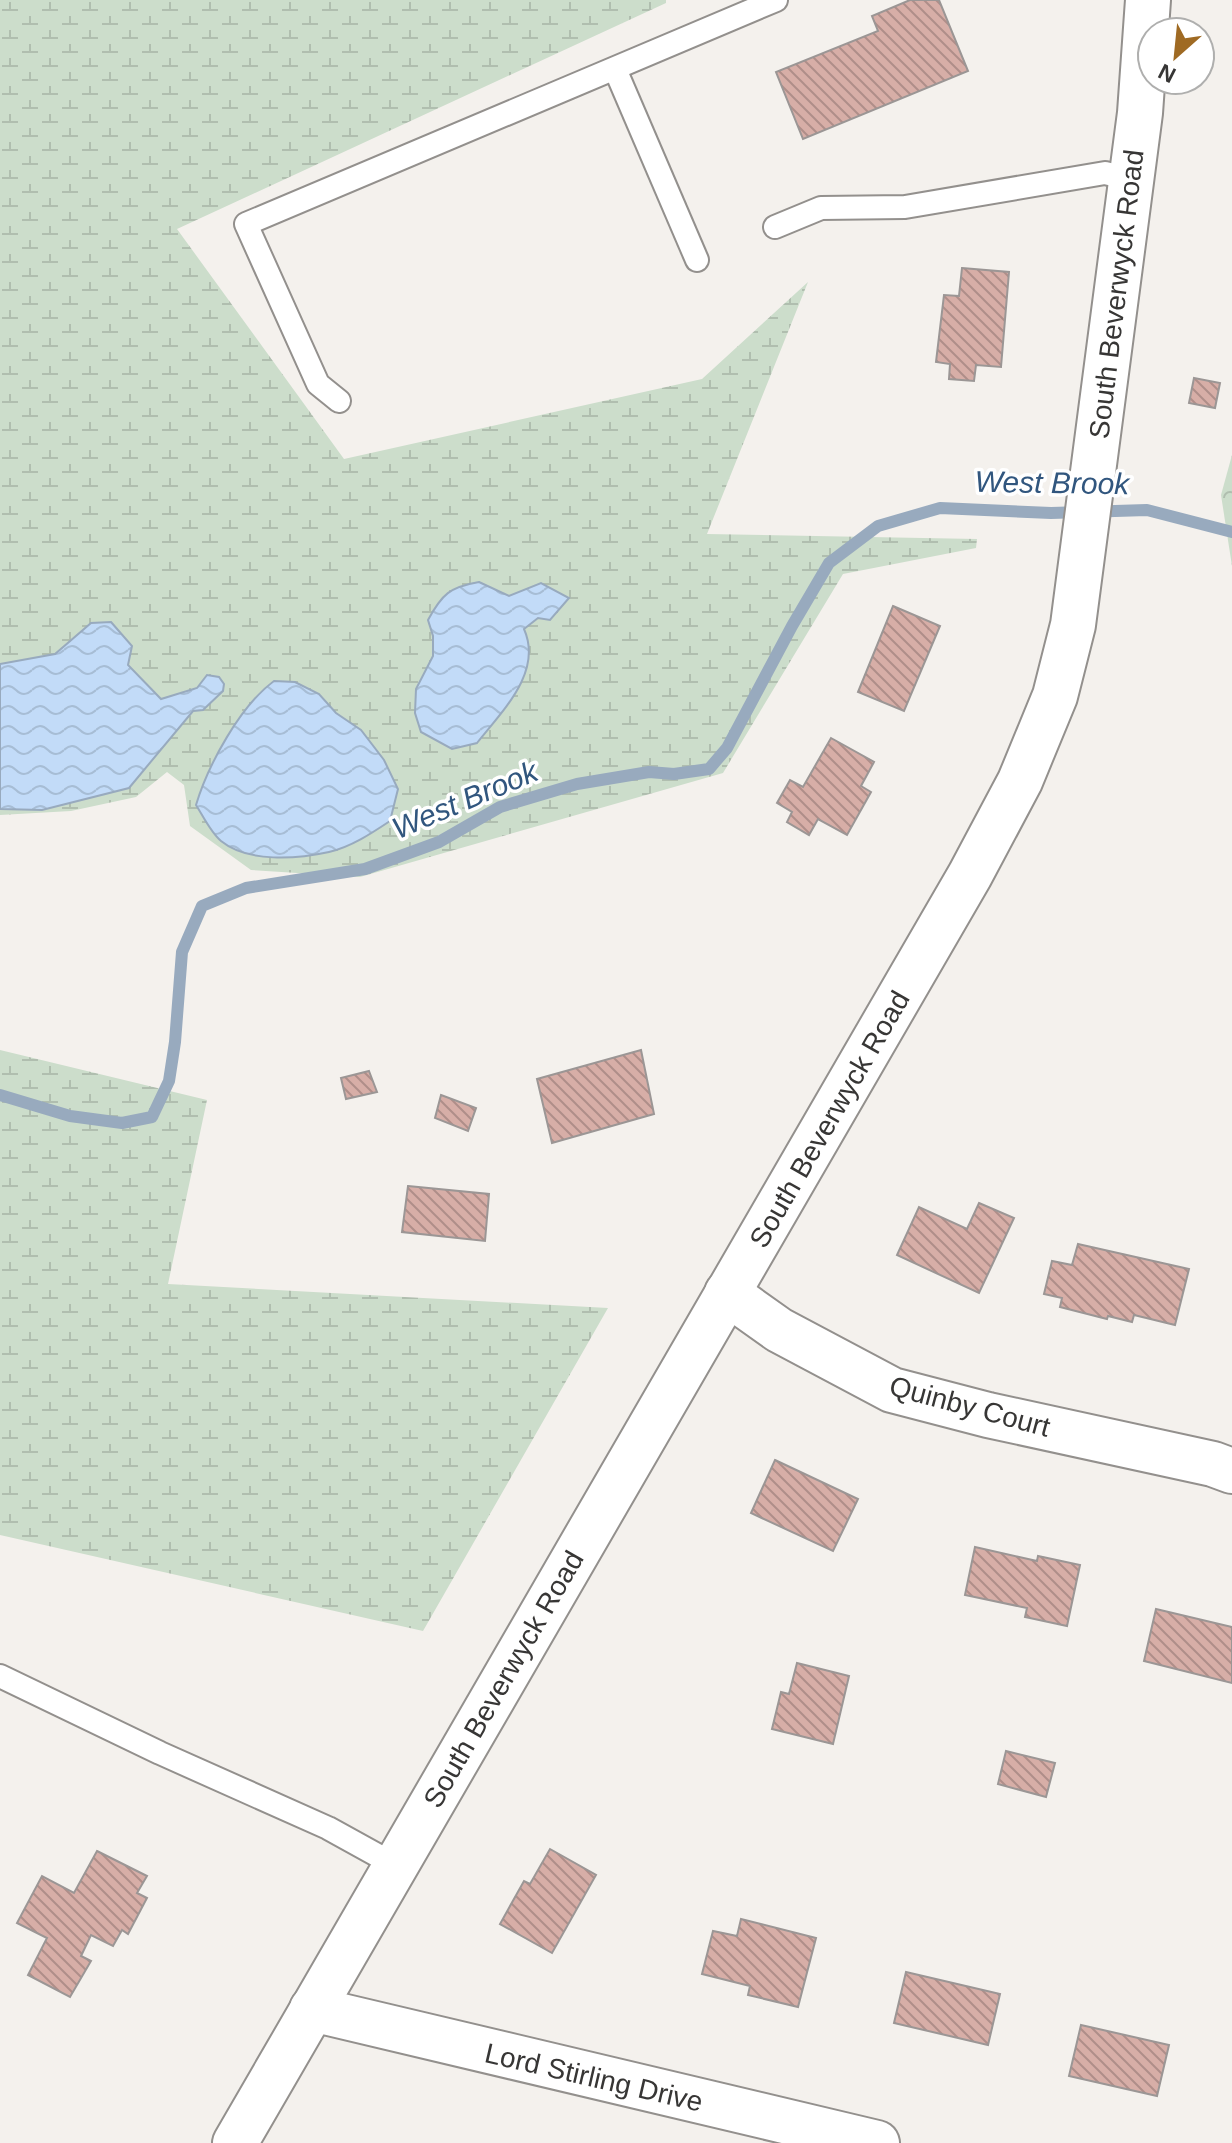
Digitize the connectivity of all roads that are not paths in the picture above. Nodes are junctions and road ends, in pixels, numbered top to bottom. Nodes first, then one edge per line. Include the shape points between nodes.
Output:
1 (776, 0) edge
2 (1148, 0) edge
3 (615, 69) junction
4 (1131, 179) junction
5 (775, 227) dead end
6 (697, 260) dead end
7 (339, 401) dead end
8 (727, 1293) junction
9 (1232, 1471) edge
10 (0, 1676) edge
11 (395, 1865) junction
12 (312, 2009) junction
13 (235, 2143) edge
14 (877, 2143) edge

1 - 3 lane
2 - 4 main road, South Beverwyck Road
3 - 6 lane
3 - 7 lane via 246,224 318,384
4 - 5 lane via 1105,173 905,207 821,208
4 - 8 main road, South Beverwyck Road via 1073,625 1055,696 1020,781 970,875
8 - 9 main road, Quinby Court via 779,1330 892,1390
8 - 11 main road, South Beverwyck Road
10 - 11 lane via 328,1828
11 - 12 main road, South Beverwyck Road
12 - 13 main road, South Beverwyck Road
12 - 14 main road, Lord Stirling Drive

